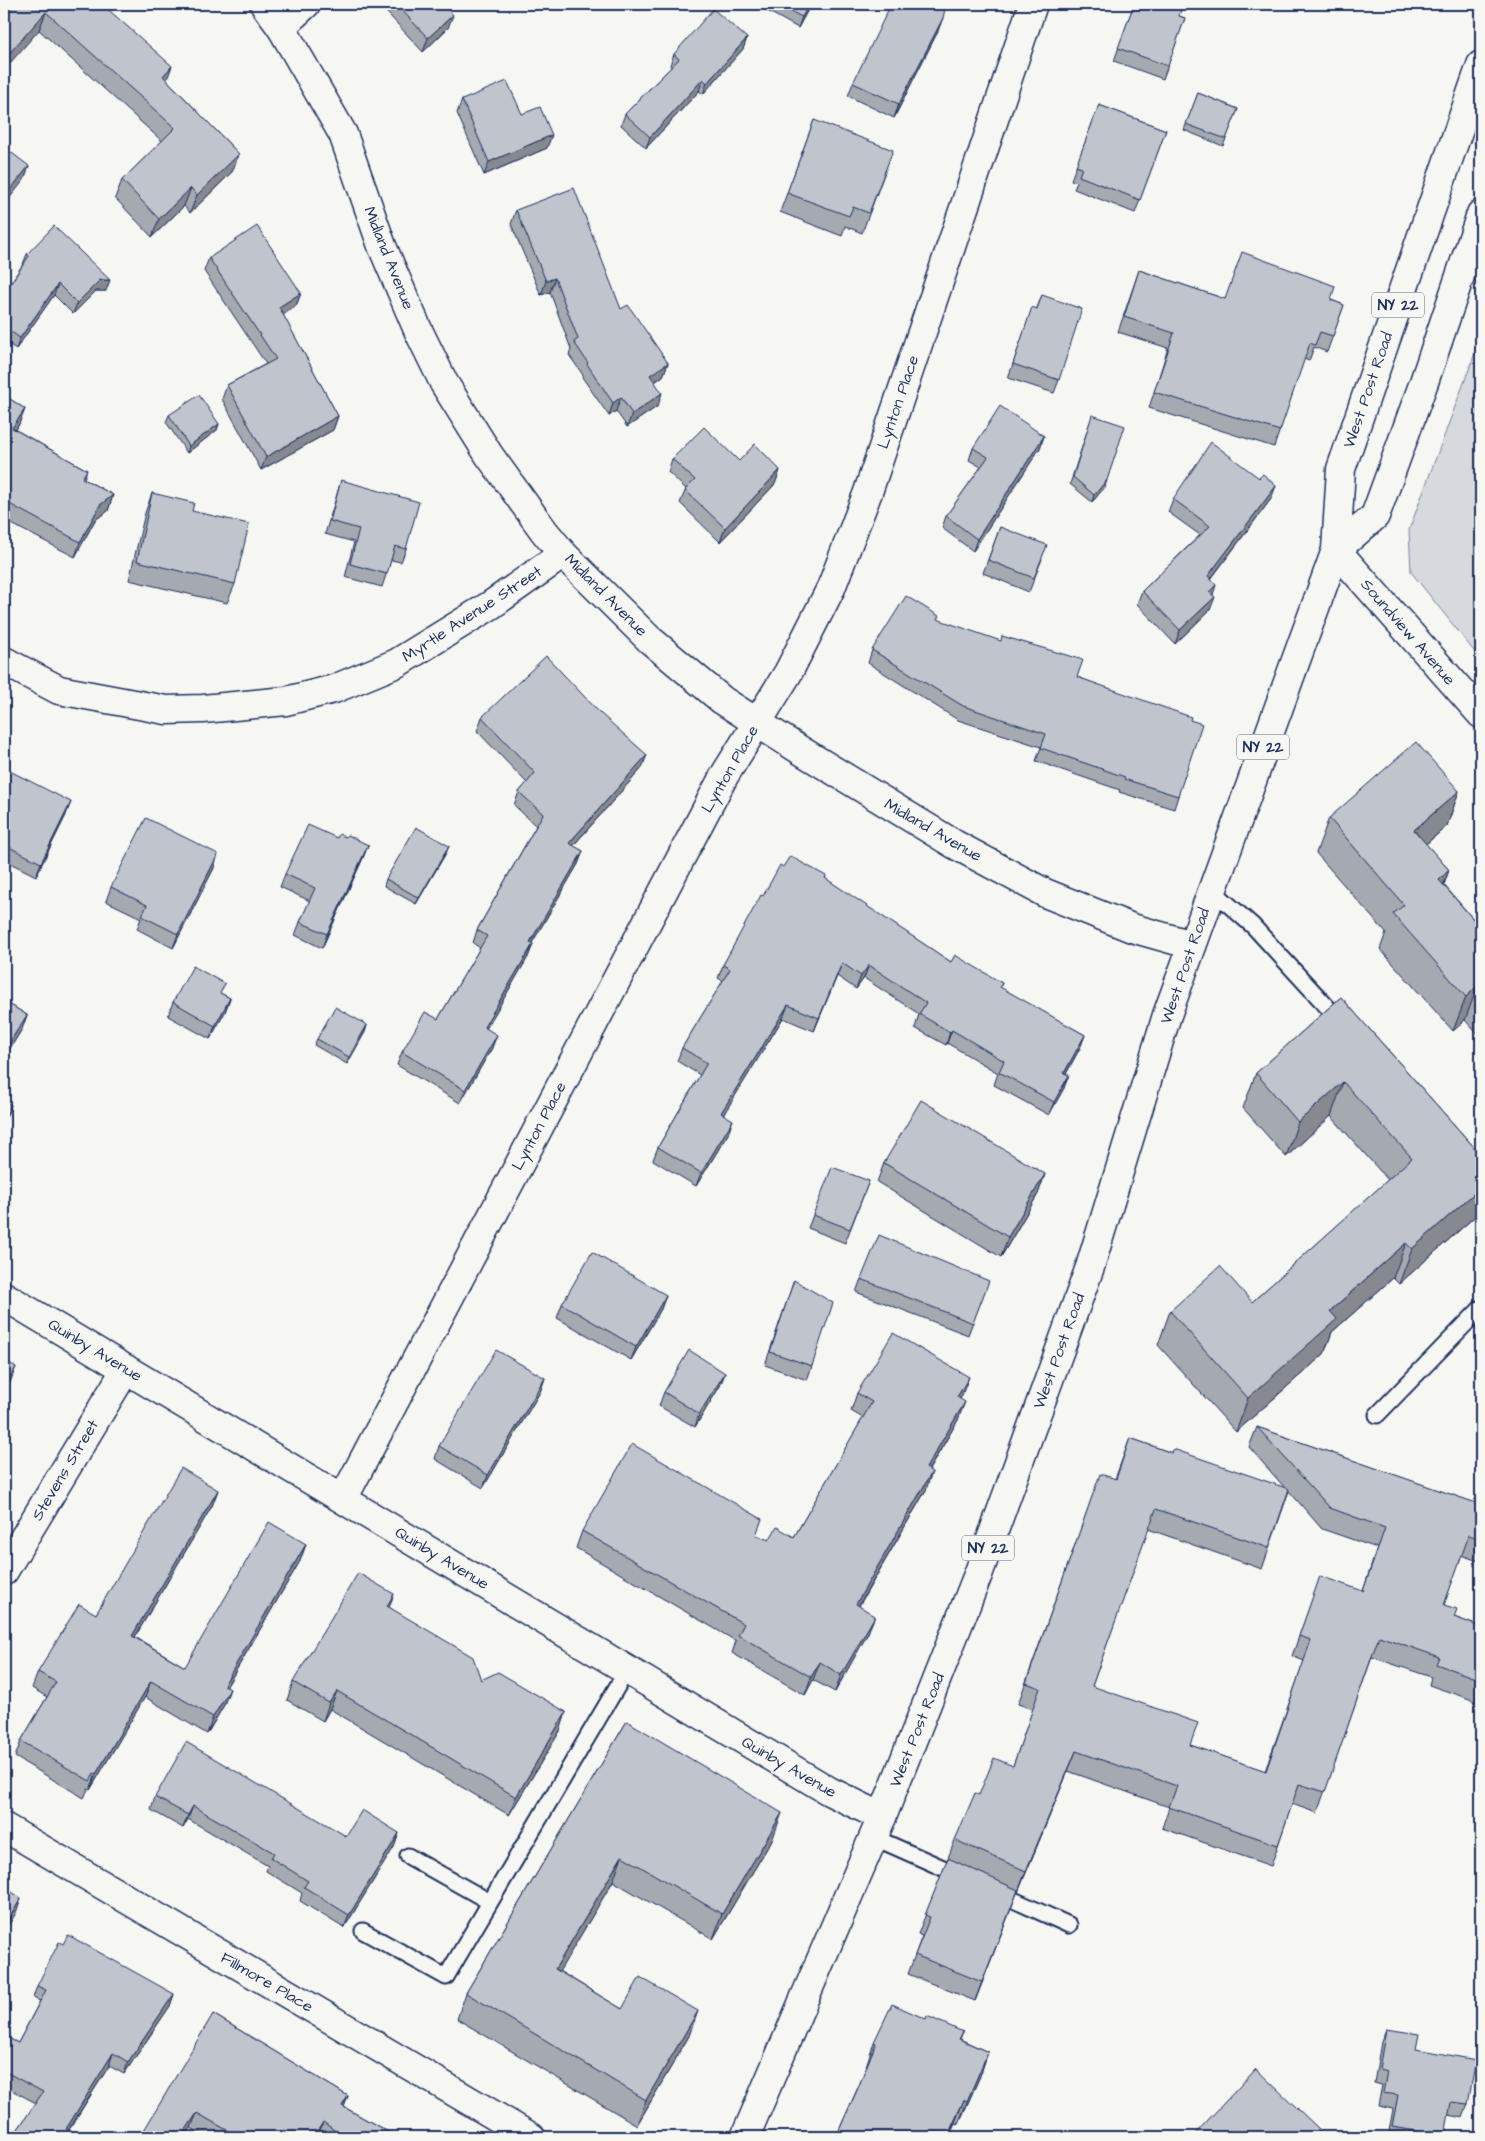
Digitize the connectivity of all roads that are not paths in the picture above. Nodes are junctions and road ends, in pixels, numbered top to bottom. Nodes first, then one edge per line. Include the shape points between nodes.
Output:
1 (264, 4) edge
2 (306, 4) edge
3 (1033, 4) edge
4 (281, 27) junction
5 (1481, 65) edge
6 (1481, 214) edge
7 (1336, 550) junction
8 (563, 554) junction
9 (4, 661) edge
10 (1481, 714) edge
11 (757, 723) junction
12 (1212, 890) junction
13 (1192, 945) junction
14 (1351, 1033) edge
15 (4, 1296) edge
16 (1481, 1308) edge
17 (126, 1369) junction
18 (1377, 1415) dead end
19 (343, 1499) junction
20 (4, 1571) edge
21 (627, 1670) junction
22 (4, 1827) edge
23 (878, 1827) junction
24 (408, 1856) dead end
25 (490, 1902) junction
26 (1069, 1925) dead end
27 (363, 1931) dead end
28 (531, 2137) edge
29 (745, 2137) edge

1 - 4 street, Midland Avenue
2 - 4 street
3 - 11 street, Lynton Place via 868,492 832,588 788,674
4 - 8 street, Midland Avenue via 343,134 382,246 444,383 489,455
5 - 7 street, West Post Road / NY 22 via 1341,468
6 - 7 street, West Post Road / NY 22 via 1374,516
7 - 10 street, Soundview Avenue
7 - 12 street, West Post Road / NY 22
8 - 9 street, Myrtle Avenue Street via 491,605 397,663 334,689 286,701 166,710 59,690
8 - 11 street, Midland Avenue via 649,639 722,700
11 - 13 street, Midland Avenue via 954,844 1045,893 1132,928
11 - 19 street, Lynton Place via 724,776
12 - 13 street, West Post Road / NY 22
12 - 14 lane via 1253,926
13 - 23 street, West Post Road / NY 22 via 1086,1277 979,1572
15 - 17 street, Quinby Avenue
16 - 18 lane
17 - 19 street, Quinby Avenue
17 - 20 street, Stevens Street
19 - 21 street, Quinby Avenue
21 - 23 street, Quinby Avenue via 829,1791
21 - 25 lane
22 - 28 street, Fillmore Place
23 - 26 lane via 977,1883
23 - 29 street, West Post Road / NY 22
24 - 25 lane
25 - 27 lane via 446,1977

